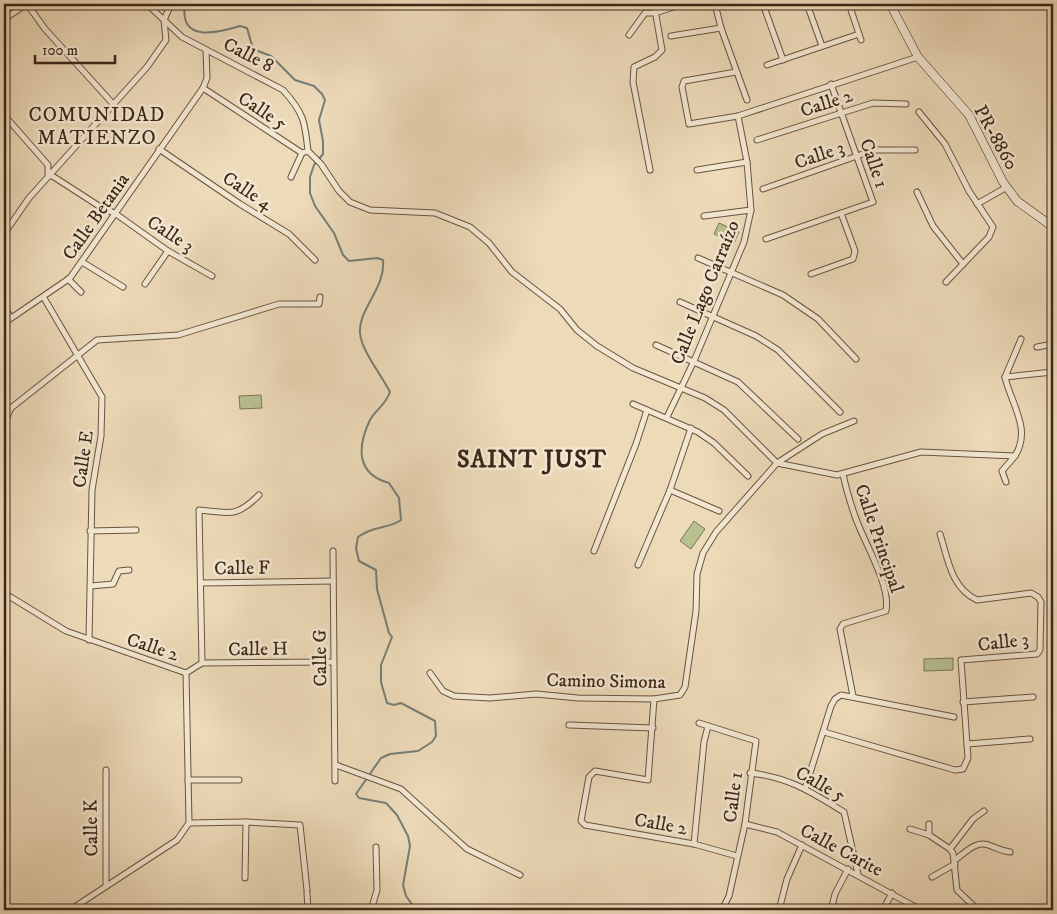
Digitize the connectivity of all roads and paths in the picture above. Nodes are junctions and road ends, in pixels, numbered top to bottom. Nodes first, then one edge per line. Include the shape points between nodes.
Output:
1 (27, 4) edge
2 (147, 4) edge
3 (171, 4) edge
4 (654, 4) edge
5 (683, 4) edge
6 (763, 4) edge
7 (807, 4) edge
8 (849, 4) edge
9 (890, 4) edge
10 (716, 8) dead end
11 (655, 13) junction
12 (4, 19) edge
13 (164, 20) junction
14 (721, 28) junction
15 (859, 34) junction
16 (629, 35) dead end
17 (671, 36) dead end
18 (861, 40) dead end
19 (822, 46) junction
20 (206, 50) junction
21 (918, 57) junction
22 (783, 60) junction
23 (767, 66) dead end
24 (736, 72) junction
25 (831, 84) junction
26 (202, 88) junction
27 (748, 100) dead end
28 (906, 104) dead end
29 (114, 105) junction
30 (841, 112) junction
31 (919, 112) dead end
32 (4, 115) edge
33 (738, 116) junction
34 (757, 140) dead end
35 (160, 149) junction
36 (915, 150) dead end
37 (305, 152) junction
38 (857, 156) junction
39 (746, 162) junction
40 (650, 170) dead end
41 (697, 170) dead end
42 (48, 176) junction
43 (291, 177) dead end
44 (1007, 187) junction
45 (763, 189) dead end
46 (917, 192) dead end
47 (977, 204) junction
48 (751, 210) junction
49 (841, 213) junction
50 (116, 214) junction
51 (704, 216) dead end
52 (1053, 226) edge
53 (4, 234) edge
54 (766, 239) dead end
55 (168, 250) junction
56 (698, 258) dead end
57 (315, 260) dead end
58 (82, 262) junction
59 (963, 264) junction
60 (731, 272) junction
61 (811, 274) dead end
62 (212, 276) dead end
63 (68, 280) junction
64 (946, 282) dead end
65 (145, 284) dead end
66 (123, 287) dead end
67 (81, 292) dead end
68 (320, 297) dead end
69 (44, 298) junction
70 (680, 302) dead end
71 (4, 307) edge
72 (713, 317) junction
73 (11, 318) junction
74 (4, 323) edge
75 (1021, 339) dead end
76 (1053, 344) edge
77 (656, 345) dead end
78 (1037, 347) dead end
79 (77, 355) junction
80 (856, 359) dead end
81 (694, 361) junction
82 (1053, 372) edge
83 (1005, 377) junction
84 (680, 390) junction
85 (633, 404) dead end
86 (647, 410) junction
87 (840, 412) dead end
88 (667, 417) junction
89 (854, 421) dead end
90 (691, 428) junction
91 (6, 432) dead end
92 (798, 439) dead end
93 (1015, 456) junction
94 (776, 463) junction
95 (843, 474) junction
96 (748, 476) dead end
97 (1006, 482) dead end
98 (670, 490) junction
99 (259, 495) dead end
100 (719, 511) dead end
101 (136, 530) dead end
102 (90, 531) junction
103 (940, 534) dead end
104 (333, 551) dead end
105 (594, 551) dead end
106 (638, 565) dead end
107 (129, 570) dead end
108 (333, 581) junction
109 (202, 583) junction
110 (90, 586) junction
111 (4, 593) edge
112 (89, 640) junction
113 (333, 662) junction
114 (202, 663) junction
115 (186, 673) junction
116 (430, 673) dead end
117 (853, 696) junction
118 (1033, 697) dead end
119 (654, 699) junction
120 (963, 702) junction
121 (954, 717) dead end
122 (698, 723) dead end
123 (569, 725) dead end
124 (708, 726) junction
125 (653, 728) junction
126 (824, 732) junction
127 (1030, 740) dead end
128 (967, 744) junction
129 (336, 765) junction
130 (106, 770) dead end
131 (750, 773) junction
132 (188, 780) junction
133 (239, 780) dead end
134 (336, 781) dead end
135 (805, 789) junction
136 (984, 811) dead end
137 (246, 822) junction
138 (189, 823) junction
139 (745, 824) junction
140 (929, 824) dead end
141 (910, 829) dead end
142 (929, 835) junction
143 (694, 844) junction
144 (802, 845) junction
145 (376, 848) dead end
146 (950, 849) junction
147 (1010, 852) dead end
148 (736, 856) junction
149 (955, 862) junction
150 (848, 869) junction
151 (858, 874) junction
152 (520, 875) dead end
153 (932, 877) dead end
154 (245, 878) dead end
155 (106, 886) junction
156 (892, 893) junction
157 (74, 909) edge
158 (308, 910) edge
159 (371, 910) edge
160 (722, 910) edge
161 (779, 910) edge
162 (831, 910) edge
163 (883, 910) edge
164 (921, 910) edge
165 (978, 910) edge

1 - 12 street
1 - 29 street via 45,29
2 - 13 street, Calle 8
3 - 13 street
4 - 11 street
5 - 11 street
6 - 22 street
7 - 19 street
8 - 15 street
9 - 21 street, PR-8860 / PR-8860
10 - 14 street
11 - 16 street via 645,13
11 - 40 street via 662,50 656,57 634,67 633,82
13 - 20 street, Calle 8 via 182,37
13 - 29 street via 166,40
14 - 17 street
14 - 24 street
15 - 18 street
15 - 19 street
19 - 22 street
20 - 26 street, Calle Betania via 207,78
20 - 37 street, Calle 8 via 283,90 304,120
21 - 25 street
21 - 44 street, PR-8860 / PR-8860 via 969,115
22 - 23 street
24 - 27 street
24 - 33 street via 688,79 682,87 689,124
25 - 30 street, Calle 1
25 - 33 street
26 - 35 street, Calle Betania
26 - 37 street, Calle 5
28 - 30 street, Calle 2 via 873,103
29 - 42 street
30 - 34 street, Calle 2
30 - 38 street, Calle 1
31 - 47 street via 944,144
32 - 42 street via 48,165
33 - 39 street, Calle Lago Carraízo
35 - 50 street, Calle Betania
35 - 57 street, Calle 4 via 290,234
36 - 38 street, Calle 3 via 874,150
37 - 43 street
37 - 84 street, Calle 5 via 320,163 350,202 370,210 435,213 470,227 489,243 512,272 560,309 577,330 597,346 633,368
38 - 45 street, Calle 3
38 - 49 street, Calle 1 via 873,202
39 - 41 street
39 - 48 street, Calle Lago Carraízo
42 - 50 street, Calle 3
42 - 53 street
44 - 47 street
44 - 52 street, PR-8860 / PR-8860 via 1017,201
46 - 59 street via 933,226
47 - 59 street via 993,227 993,233
48 - 51 street
48 - 60 street, Calle Lago Carraízo via 744,242
49 - 54 street, Calle 1
49 - 61 street via 855,252 853,259
50 - 55 street, Calle 3
50 - 58 street, Calle Betania
55 - 62 street, Calle 3
55 - 65 street
56 - 60 street
58 - 63 street, Calle Betania
58 - 66 street
59 - 64 street
60 - 72 street, Calle Lago Carraízo
60 - 80 street via 783,295 818,319
63 - 67 street
63 - 69 street, Calle Betania
68 - 79 street via 319,304 279,304 178,335 97,340
69 - 73 street, Calle Betania
69 - 79 street, Calle E
70 - 72 street
71 - 73 street
72 - 81 street, Calle Lago Carraízo
72 - 87 street via 756,336 778,350
73 - 74 street, Calle Betania
75 - 83 street
76 - 78 street
77 - 81 street
79 - 91 street via 11,408 6,419
79 - 102 street, Calle E via 102,397 103,409
81 - 84 street, Calle Lago Carraízo
81 - 92 street via 738,382
82 - 83 street
83 - 93 street via 1008,392 1019,412 1022,438
84 - 88 street, Calle Lago Carraízo
84 - 94 street, Calle 5 via 705,398 724,410
85 - 86 street
86 - 88 street
86 - 105 street
88 - 90 street
89 - 94 street, Camino Simona via 822,434
90 - 96 street via 714,443
90 - 98 street
93 - 95 street via 921,452
93 - 97 street via 1002,471
94 - 95 street
94 - 119 street, Camino Simona via 716,532 702,553 685,687 680,695
95 - 117 street, Calle Principal via 888,604 886,611 843,624 840,629
98 - 100 street
98 - 106 street
99 - 109 street via 242,511 199,510
101 - 102 street
102 - 110 street, Calle E
103 - 120 street, Calle 3 via 956,583 969,596 977,600 1031,593 1041,602 1040,650 1037,654 961,660
104 - 108 street, Calle G
107 - 110 street via 120,571 113,584
108 - 109 street, Calle F
108 - 113 street, Calle G
109 - 114 street, Calle F
110 - 112 street, Calle E
111 - 112 street, Calle 2 via 66,631
112 - 115 street, Calle 2
113 - 114 street, Calle H
113 - 129 street, Calle G
114 - 115 street, Calle H
115 - 132 street, Calle 2
116 - 119 street, Camino Simona via 443,691 454,696 490,698 536,694
117 - 121 street
117 - 126 street via 842,695 835,699
118 - 120 street
119 - 125 street
120 - 128 street, Calle 3
122 - 124 street
123 - 125 street
124 - 131 street, Calle 1 via 756,741
124 - 143 street
125 - 143 street, Calle 2 via 648,780 594,771 588,777 581,821 586,825
126 - 128 street, Calle 3 via 954,770 963,769 968,758
126 - 135 street
127 - 128 street
129 - 134 street, Calle G
129 - 152 street via 401,789 467,849
130 - 155 street, Calle K
131 - 135 street, Calle 5 via 776,776
131 - 139 street, Calle 1
132 - 133 street
132 - 138 street, Calle 2
135 - 151 street, Calle 5 via 844,812
136 - 146 street via 973,819
137 - 138 street
137 - 154 street
137 - 158 street via 300,825
138 - 155 street via 177,840
139 - 144 street, Calle Carite via 777,832
139 - 148 street, Calle 1
140 - 142 street
141 - 142 street
142 - 146 street
143 - 148 street, Calle 2
144 - 150 street, Calle Carite
144 - 161 street via 786,879
145 - 159 street via 377,890
146 - 149 street
147 - 149 street via 978,844
148 - 160 street, Calle 1 via 729,896
149 - 153 street
149 - 165 street via 957,890
150 - 151 street, Calle Carite
150 - 162 street
151 - 156 street, Calle Carite
155 - 157 street
156 - 163 street
156 - 164 street, Calle Carite

